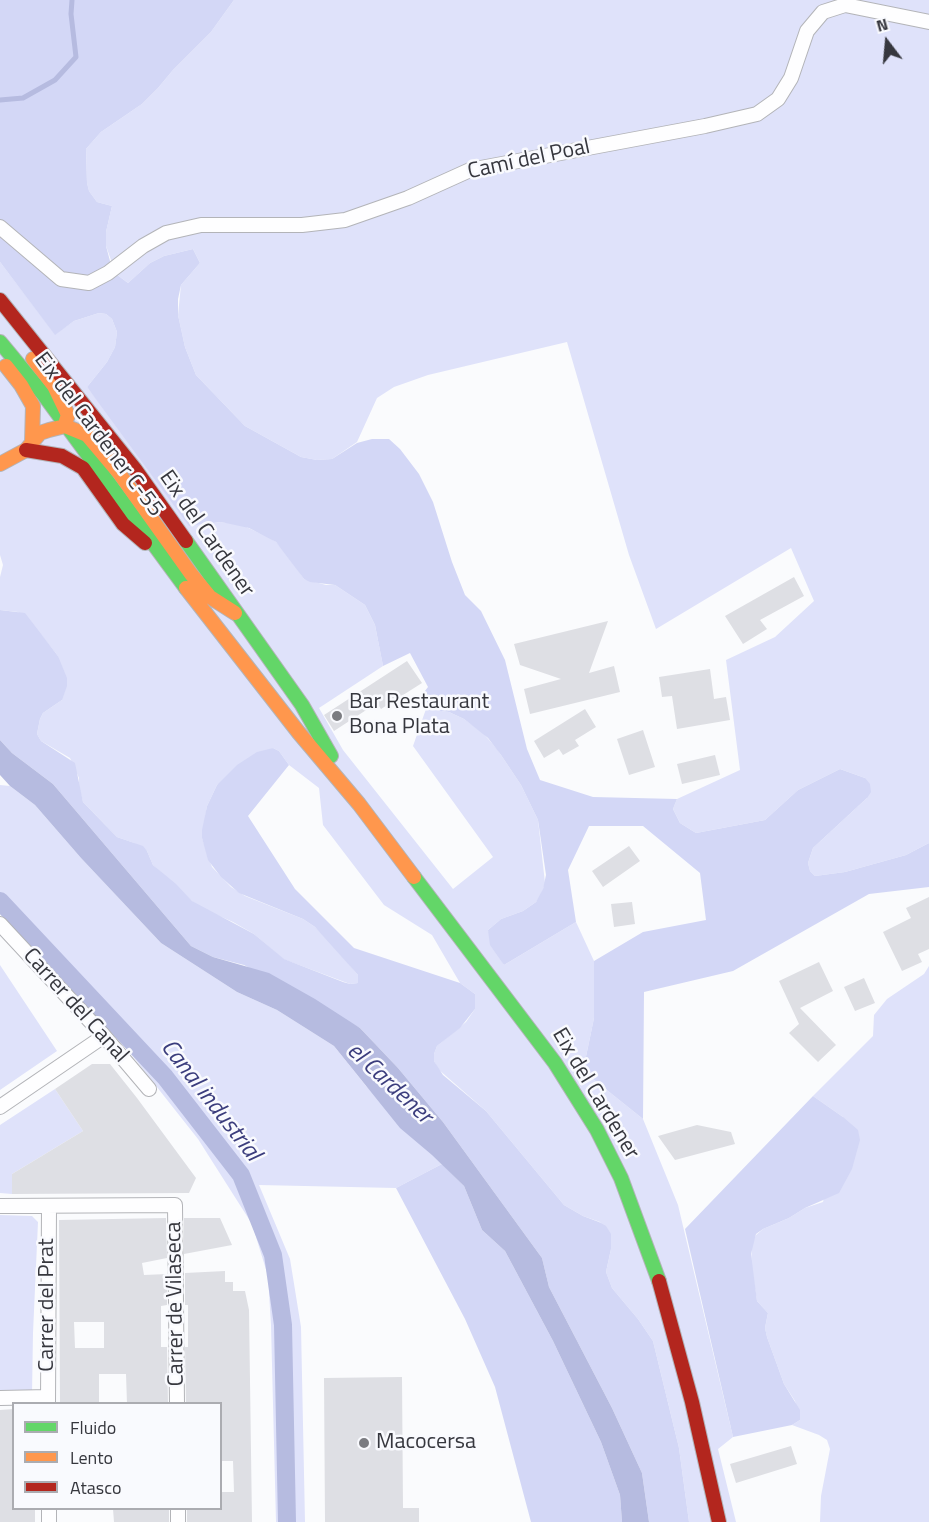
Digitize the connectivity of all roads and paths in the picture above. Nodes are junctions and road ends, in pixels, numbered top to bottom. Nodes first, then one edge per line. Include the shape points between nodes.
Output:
1 (929, 22) edge
2 (0, 227) edge
3 (0, 300) edge
4 (0, 315) edge
5 (0, 342) edge
6 (0, 356) edge
7 (65, 426) junction
8 (28, 450) junction
9 (0, 464) edge
10 (160, 555) junction
11 (237, 614) junction
12 (359, 804) junction
13 (0, 924) edge
14 (104, 1036) junction
15 (149, 1089) dead end
16 (0, 1107) edge
17 (0, 1206) edge
18 (49, 1207) junction
19 (0, 1398) edge
20 (48, 1400) edge
21 (177, 1402) edge
22 (719, 1522) edge

1 - 2 street, Camí del Poal via 845,5 823,12 807,31 791,78 778,99 757,114 470,170 345,220 302,225 201,225 166,233 89,283 61,279
3 - 11 main road, Eix del Cardener via 135,469
4 - 7 main road via 54,386 68,415
5 - 7 main road, Eix del Cardener C-55
6 - 8 main road via 33,406
7 - 8 main road via 57,439
7 - 10 main road, Eix del Cardener C-55
7 - 11 main road via 87,435 119,473 190,574 210,597
8 - 9 main road
8 - 10 main road via 62,456 83,468 123,524
10 - 12 main road, Eix del Cardener via 298,733
11 - 12 main road, Eix del Cardener via 302,705
12 - 22 main road, Eix del Cardener via 555,1063 597,1130 643,1232 657,1275 692,1402
13 - 14 street, Carrer del Canal
14 - 15 street, Carrer del Canal
14 - 16 street
17 - 18 street
18 - 20 street, Carrer del Prat
18 - 21 street, Carrer de Vilaseca via 175,1205
19 - 20 street

